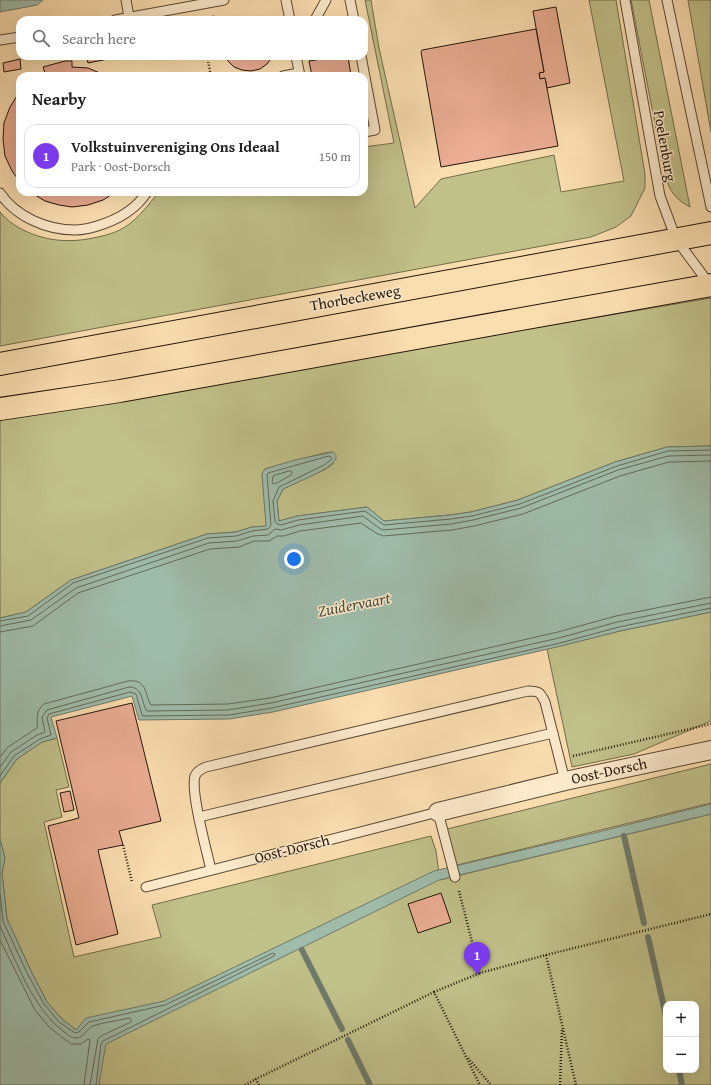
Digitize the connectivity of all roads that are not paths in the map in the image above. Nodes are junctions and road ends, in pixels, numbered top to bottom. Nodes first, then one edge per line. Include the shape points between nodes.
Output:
1 (126, 0) edge
2 (224, 0) edge
3 (286, 0) edge
4 (326, 0) edge
5 (350, 0) edge
6 (625, 0) edge
7 (667, 0) edge
8 (129, 16) edge
9 (135, 16) edge
10 (289, 16) edge
11 (317, 16) edge
12 (353, 16) edge
13 (16, 38) edge
14 (0, 40) edge
15 (297, 60) edge
16 (362, 60) edge
17 (300, 72) edge
18 (364, 72) edge
19 (368, 93) edge
20 (368, 131) edge
21 (0, 193) edge
22 (143, 196) edge
23 (711, 207) edge
24 (711, 233) edge
25 (676, 239) junction
26 (710, 286) edge
27 (0, 364) edge
28 (0, 409) edge
29 (553, 733) junction
30 (711, 750) edge
31 (565, 781) junction
32 (438, 812) junction
33 (199, 817) junction
34 (211, 870) junction
35 (455, 877) road end
36 (146, 887) dead end

1 - 8 lane
2 - 9 lane
3 - 10 lane
4 - 11 lane
5 - 12 lane
6 - 25 lane, Poelenburg via 660,196
7 - 23 lane, Poelenburg
13 - 14 lane
15 - 17 lane
16 - 18 lane
19 - 20 lane via 375,130
21 - 22 lane via 18,212 37,222 77,230 95,226 125,213
24 - 25 main road, Thorbeckeweg
25 - 26 lane, Poelenburg
25 - 27 main road, Thorbeckeweg
26 - 28 main road via 120,391
29 - 31 lane
29 - 33 lane
29 - 33 lane via 541,693 528,691 206,766 195,775
30 - 31 street, Oost-Dorsch
31 - 32 street, Oost-Dorsch
32 - 34 lane, Oost-Dorsch
32 - 35 lane
33 - 34 lane
34 - 36 lane, Oost-Dorsch

